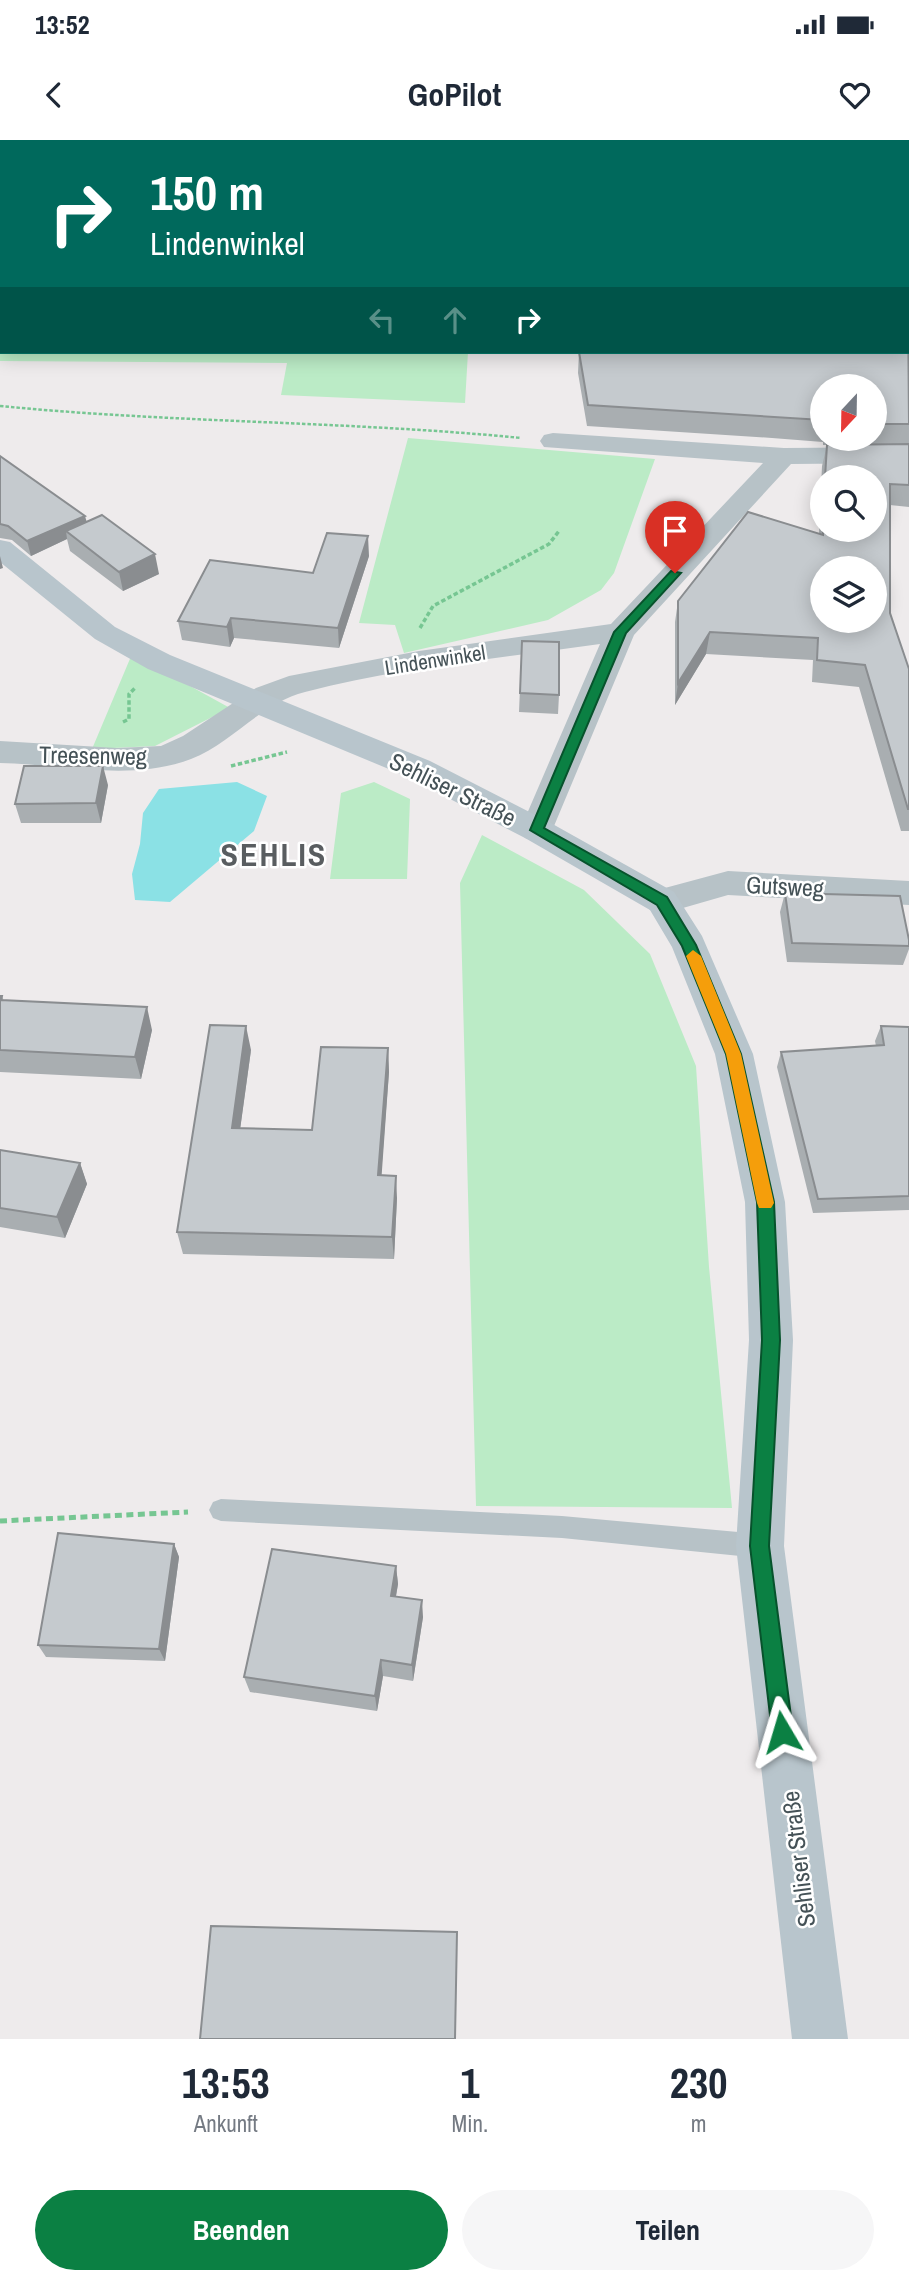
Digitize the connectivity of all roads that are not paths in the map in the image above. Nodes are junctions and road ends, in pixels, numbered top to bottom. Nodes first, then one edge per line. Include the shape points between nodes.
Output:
1 (553, 441) road end
2 (784, 456) junction
3 (909, 456) edge
4 (0, 548) edge
5 (620, 632) junction
6 (254, 702) junction
7 (0, 752) edge
8 (537, 830) junction
9 (909, 893) edge
10 (662, 901) junction
11 (221, 1510) road end
12 (760, 1546) junction
13 (820, 2039) edge

1 - 2 street
2 - 3 street
2 - 5 street
4 - 6 street, Sehliser Straße via 106,633 159,662
5 - 6 street, Lindenwinkel via 296,684
5 - 8 street
6 - 7 street, Treesenweg via 180,751 153,758
6 - 8 street, Sehliser Straße via 419,769
8 - 10 street, Sehliser Straße
9 - 10 street, Gutsweg via 728,883
10 - 12 street, Sehliser Straße via 689,945 733,1054 765,1202 771,1340
11 - 12 lane via 562,1527
12 - 13 street, Sehliser Straße

